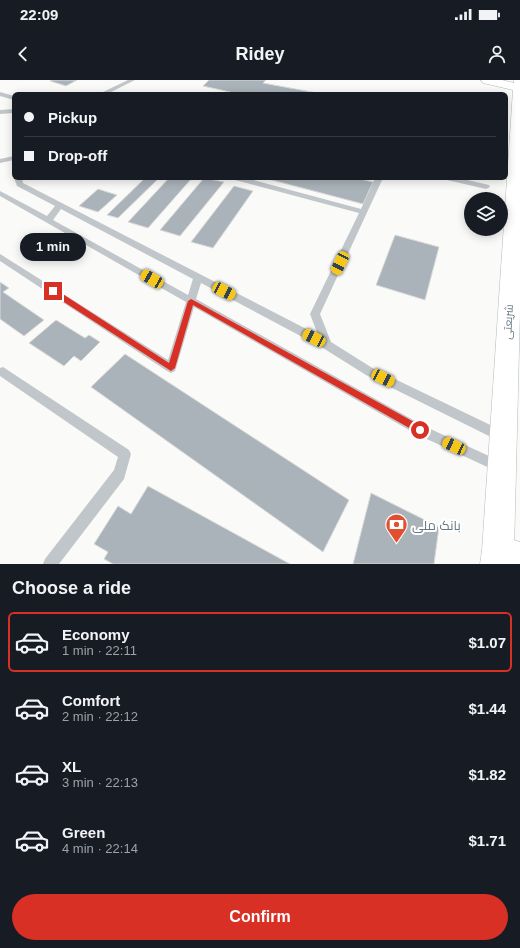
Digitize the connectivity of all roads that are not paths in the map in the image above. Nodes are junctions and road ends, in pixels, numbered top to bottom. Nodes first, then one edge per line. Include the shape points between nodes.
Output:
1 (132, 80) edge
2 (487, 80) edge
3 (519, 84) edge
4 (106, 92) edge
5 (0, 94) edge
6 (12, 97) edge
7 (12, 111) edge
8 (0, 112) edge
9 (12, 159) edge
10 (0, 162) edge
11 (19, 180) edge
12 (245, 180) edge
13 (378, 180) edge
14 (458, 180) edge
15 (486, 187) dead end
16 (0, 194) edge
17 (60, 205) junction
18 (364, 212) junction
19 (48, 221) junction
20 (0, 257) edge
21 (198, 277) junction
22 (191, 301) junction
23 (327, 345) junction
24 (1, 373) edge
25 (503, 437) junction
26 (501, 468) junction
27 (504, 558) edge
28 (50, 564) edge

1 - 4 lane
2 - 3 main road
3 - 25 main road, شریعتی
5 - 6 lane
7 - 8 lane
9 - 10 lane
11 - 17 lane via 20,184
12 - 18 lane
13 - 18 lane
14 - 15 lane
16 - 19 lane
17 - 19 lane
17 - 21 lane
18 - 23 lane via 315,314
19 - 22 lane
20 - 22 lane via 171,368
21 - 22 lane
21 - 23 lane
22 - 26 lane via 420,430
23 - 25 lane via 370,372
24 - 28 lane via 125,454 118,474
25 - 26 main road, شریعتی
26 - 27 main road, شریعتی

